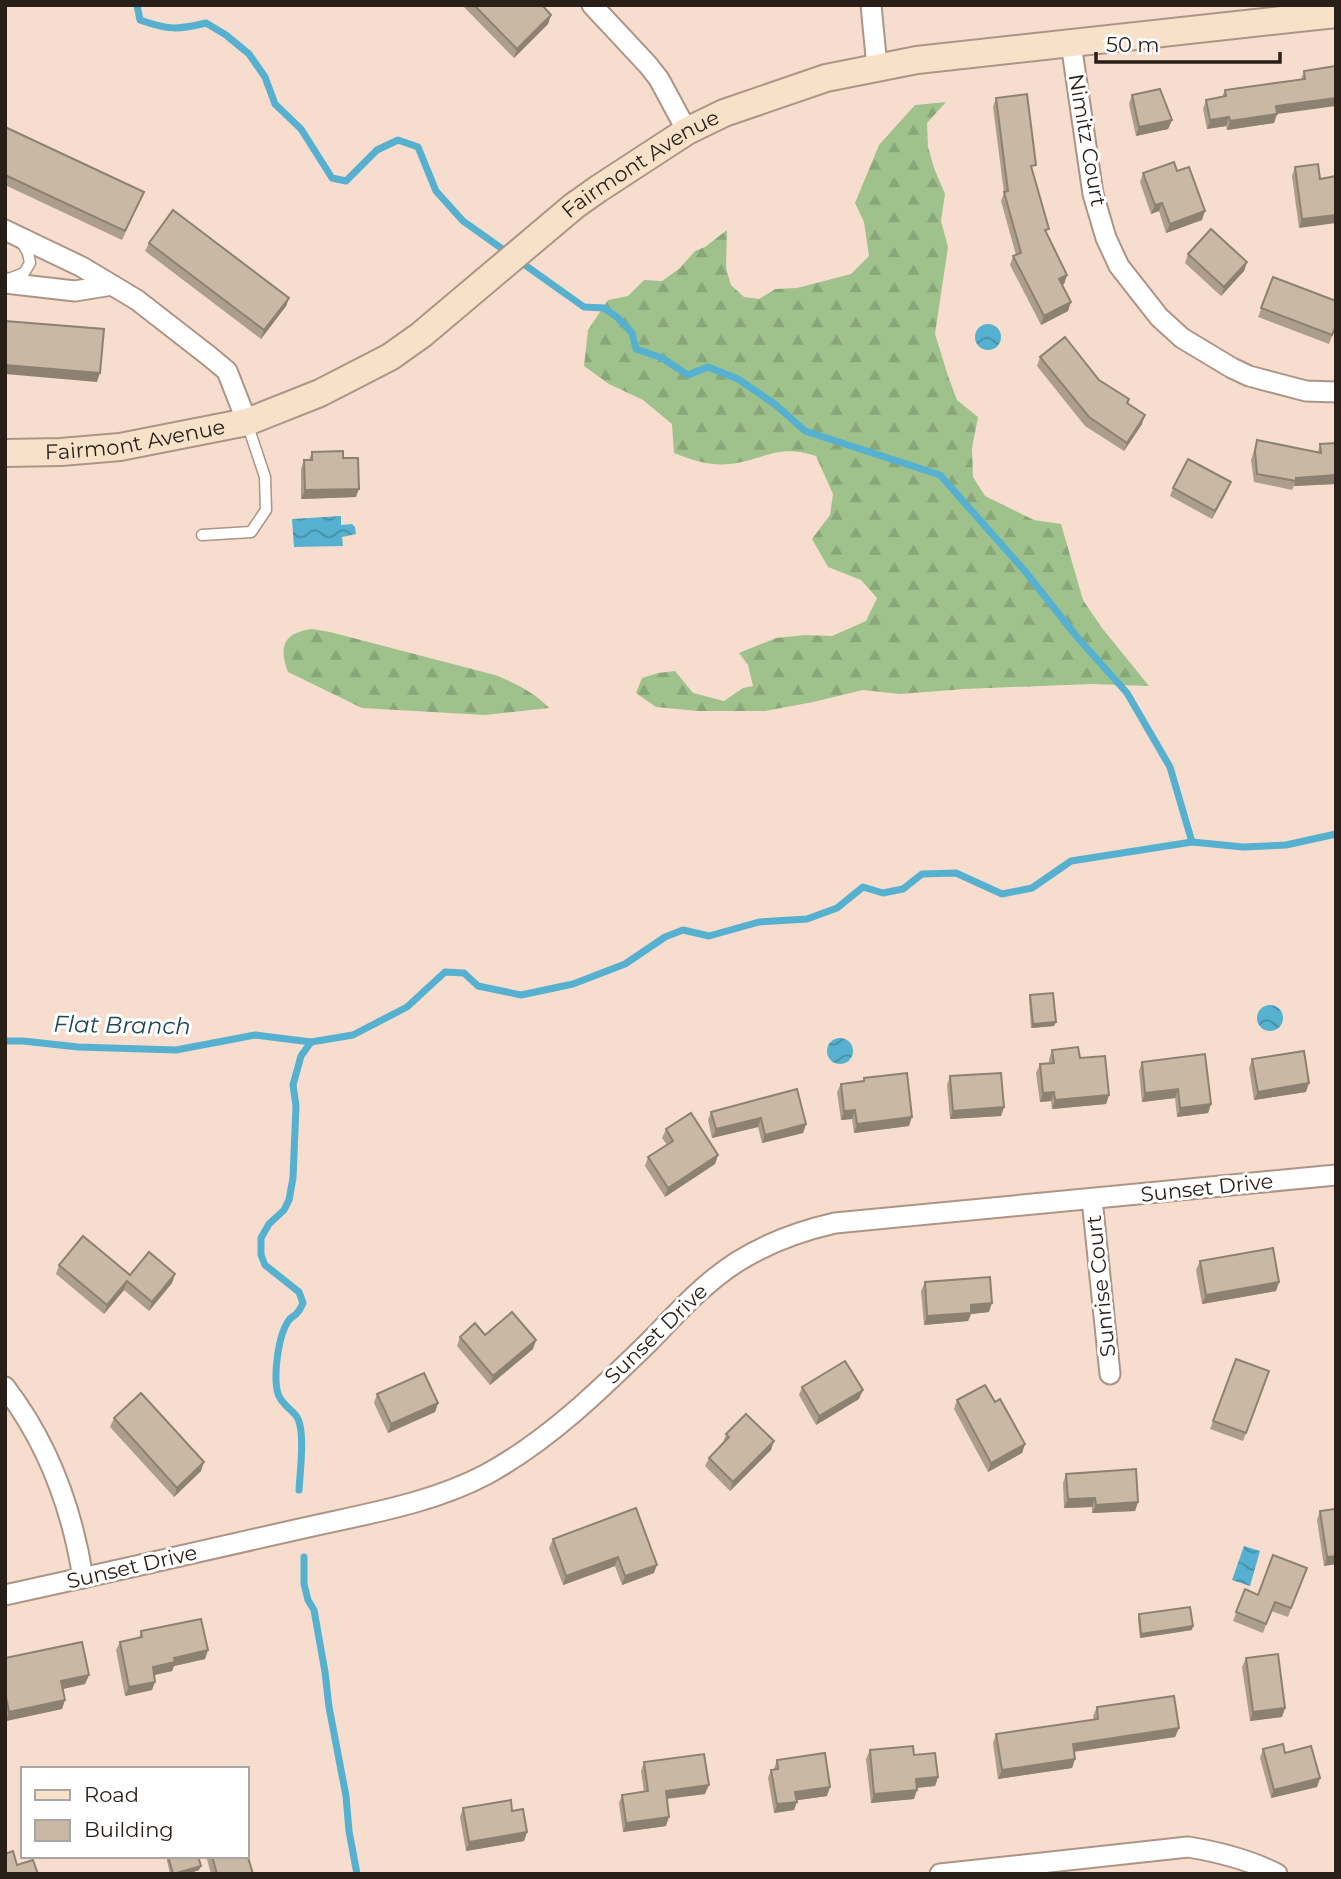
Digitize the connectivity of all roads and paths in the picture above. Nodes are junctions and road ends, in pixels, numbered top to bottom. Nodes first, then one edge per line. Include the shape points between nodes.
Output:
1 (592, 5) edge
2 (871, 5) edge
3 (1336, 14) edge
4 (1071, 43) junction
5 (877, 66) junction
6 (687, 131) junction
7 (11, 233) edge
8 (5, 281) edge
9 (112, 285) junction
10 (1336, 392) edge
11 (247, 422) junction
12 (5, 453) edge
13 (202, 535) dead end
14 (1336, 1175) edge
15 (1092, 1199) junction
16 (1110, 1374) dead end
17 (5, 1387) edge
18 (83, 1578) junction
19 (5, 1595) edge
20 (1096, 1865) edge
21 (940, 1874) edge
22 (1276, 1874) edge

1 - 6 street via 659,79
2 - 5 street
3 - 4 street, Fairmont Avenue
4 - 5 street, Fairmont Avenue
4 - 10 street, Nimitz Court via 1093,194 1119,266 1182,338 1232,368 1306,391
5 - 6 street, Fairmont Avenue via 774,95
6 - 11 street, Fairmont Avenue via 574,206 390,356 310,398
7 - 8 lane via 24,245 30,263 24,273
7 - 9 street
8 - 9 street via 75,291
9 - 11 street via 227,371
11 - 12 street, Fairmont Avenue via 120,447
11 - 13 lane via 265,477 266,510 251,532
14 - 15 street, Sunset Drive
15 - 16 street, Sunrise Court
15 - 18 street, Sunset Drive via 835,1223 773,1242 704,1286 563,1421 487,1473 393,1507
17 - 18 street via 47,1453 66,1501
18 - 19 street, Sunset Drive
20 - 21 street
20 - 22 street via 1188,1847 1244,1859

